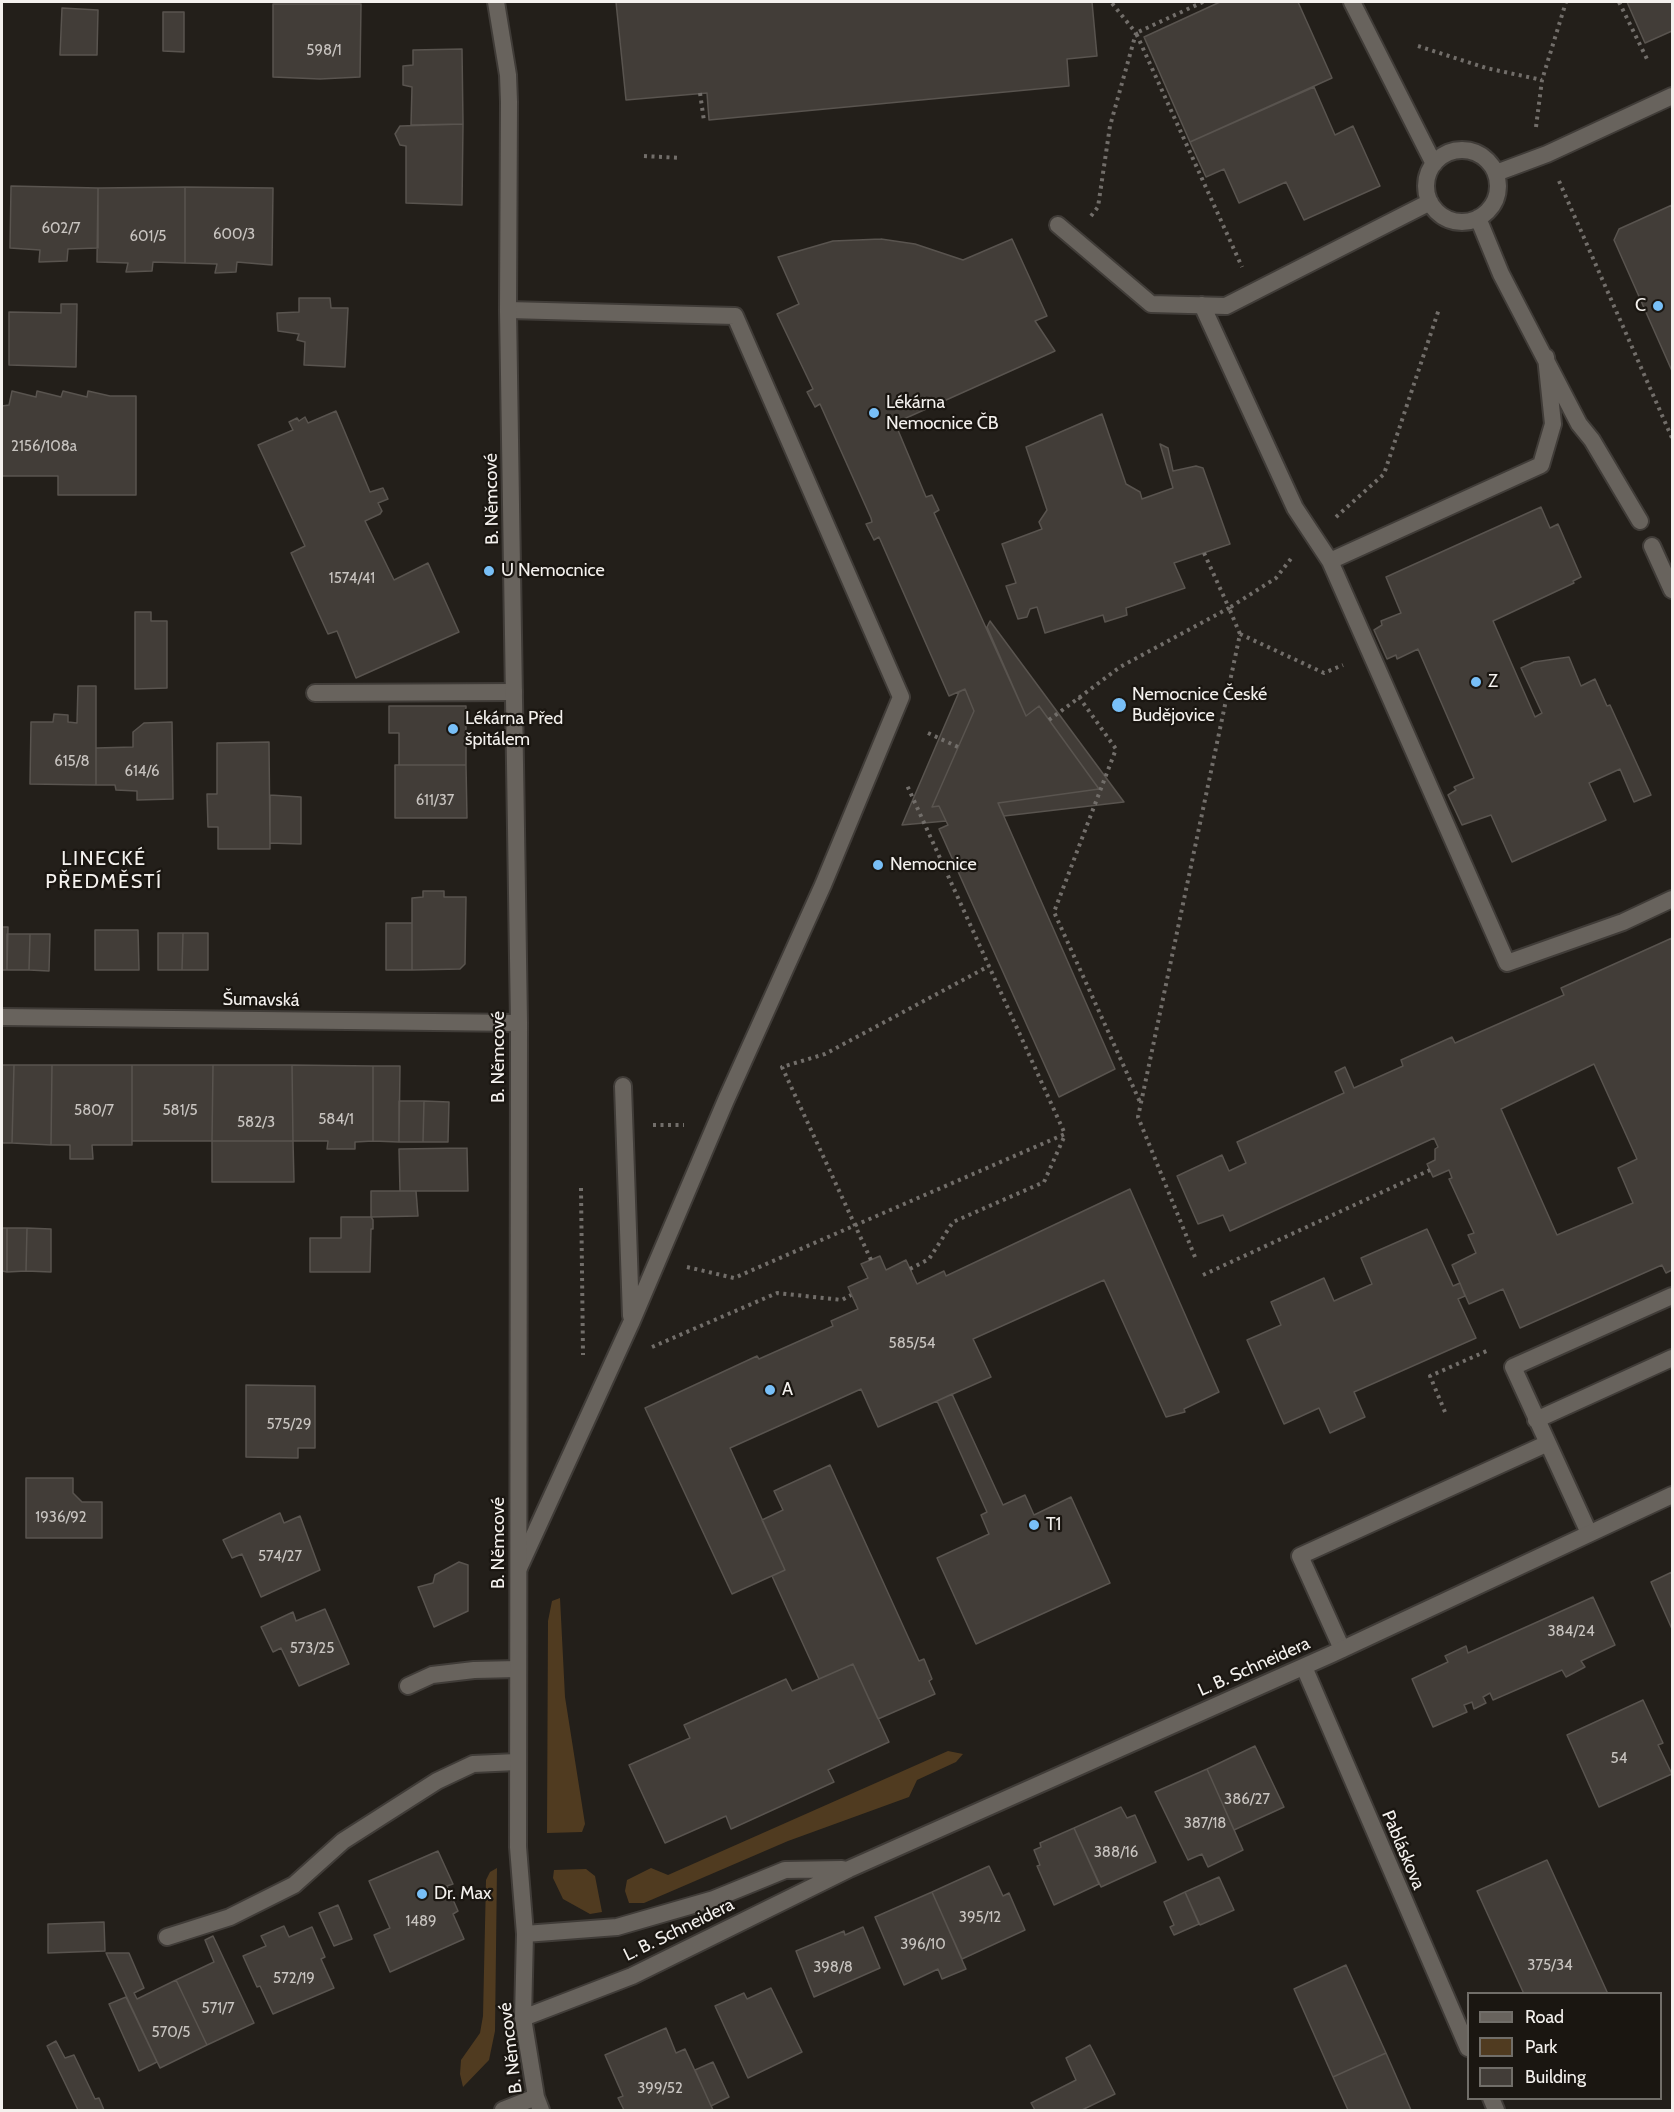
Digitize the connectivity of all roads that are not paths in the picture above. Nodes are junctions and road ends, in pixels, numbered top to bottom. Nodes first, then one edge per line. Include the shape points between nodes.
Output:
1 (496, 2) edge
2 (1352, 2) edge
3 (1672, 96) edge
4 (1434, 164) junction
5 (1496, 173) junction
6 (1430, 202) junction
7 (1478, 218) junction
8 (1058, 225) dead end
9 (1202, 306) junction
10 (508, 310) junction
11 (1546, 357) junction
12 (1640, 521) dead end
13 (1652, 546) dead end
14 (1330, 561) junction
15 (1672, 590) edge
16 (514, 692) junction
17 (315, 693) dead end
18 (1672, 899) edge
19 (2, 1017) edge
20 (519, 1023) junction
21 (623, 1086) dead end
22 (1672, 1296) edge
23 (631, 1323) junction
24 (1672, 1358) edge
25 (1536, 1420) junction
26 (1546, 1444) junction
27 (1672, 1495) edge
28 (1589, 1533) junction
29 (519, 1568) junction
30 (1342, 1649) junction
31 (1304, 1667) junction
32 (518, 1669) junction
33 (408, 1686) dead end
34 (517, 1762) junction
35 (849, 1869) junction
36 (525, 1934) junction
37 (167, 1937) dead end
38 (523, 2018) junction
39 (1467, 2046) edge
40 (538, 2104) edge
41 (503, 2110) edge

1 - 10 street, B. Němcové via 508,84
2 - 4 street
3 - 5 street via 1547,154
4 - 5 street via 1452,152 1473,151 1483,156
4 - 6 street via 1426,183
5 - 7 street via 1497,194 1487,212
6 - 7 street via 1446,218 1467,222
6 - 9 street via 1226,306
7 - 11 street via 1501,274
8 - 9 street via 1151,304
9 - 14 street via 1295,508
10 - 16 street, B. Němcové
10 - 23 street via 735,316 901,697
11 - 12 street via 1579,424
11 - 14 street via 1553,424 1541,465
13 - 15 street
14 - 18 street via 1507,963 1623,922
16 - 17 street
16 - 20 street, B. Němcové
19 - 20 street, Šumavská
20 - 29 street, B. Němcové
21 - 23 street
22 - 25 street via 1513,1367
23 - 29 street
24 - 25 street
25 - 26 street
26 - 28 street
26 - 30 street via 1300,1556
27 - 28 street, L. B. Schneidera
28 - 30 street, L. B. Schneidera
29 - 32 street, B. Němcové
30 - 31 street, L. B. Schneidera
31 - 35 street, L. B. Schneidera
31 - 39 street, Pabláskova
32 - 33 street via 432,1675
32 - 34 street, B. Němcové
34 - 36 street, B. Němcové
34 - 37 street via 473,1764 437,1781 343,1841 294,1885 230,1917
35 - 36 street, L. B. Schneidera via 785,1870 714,1899 616,1927
35 - 38 street, L. B. Schneidera via 632,1976
36 - 38 street, B. Němcové
38 - 40 street, B. Němcové
40 - 41 street

